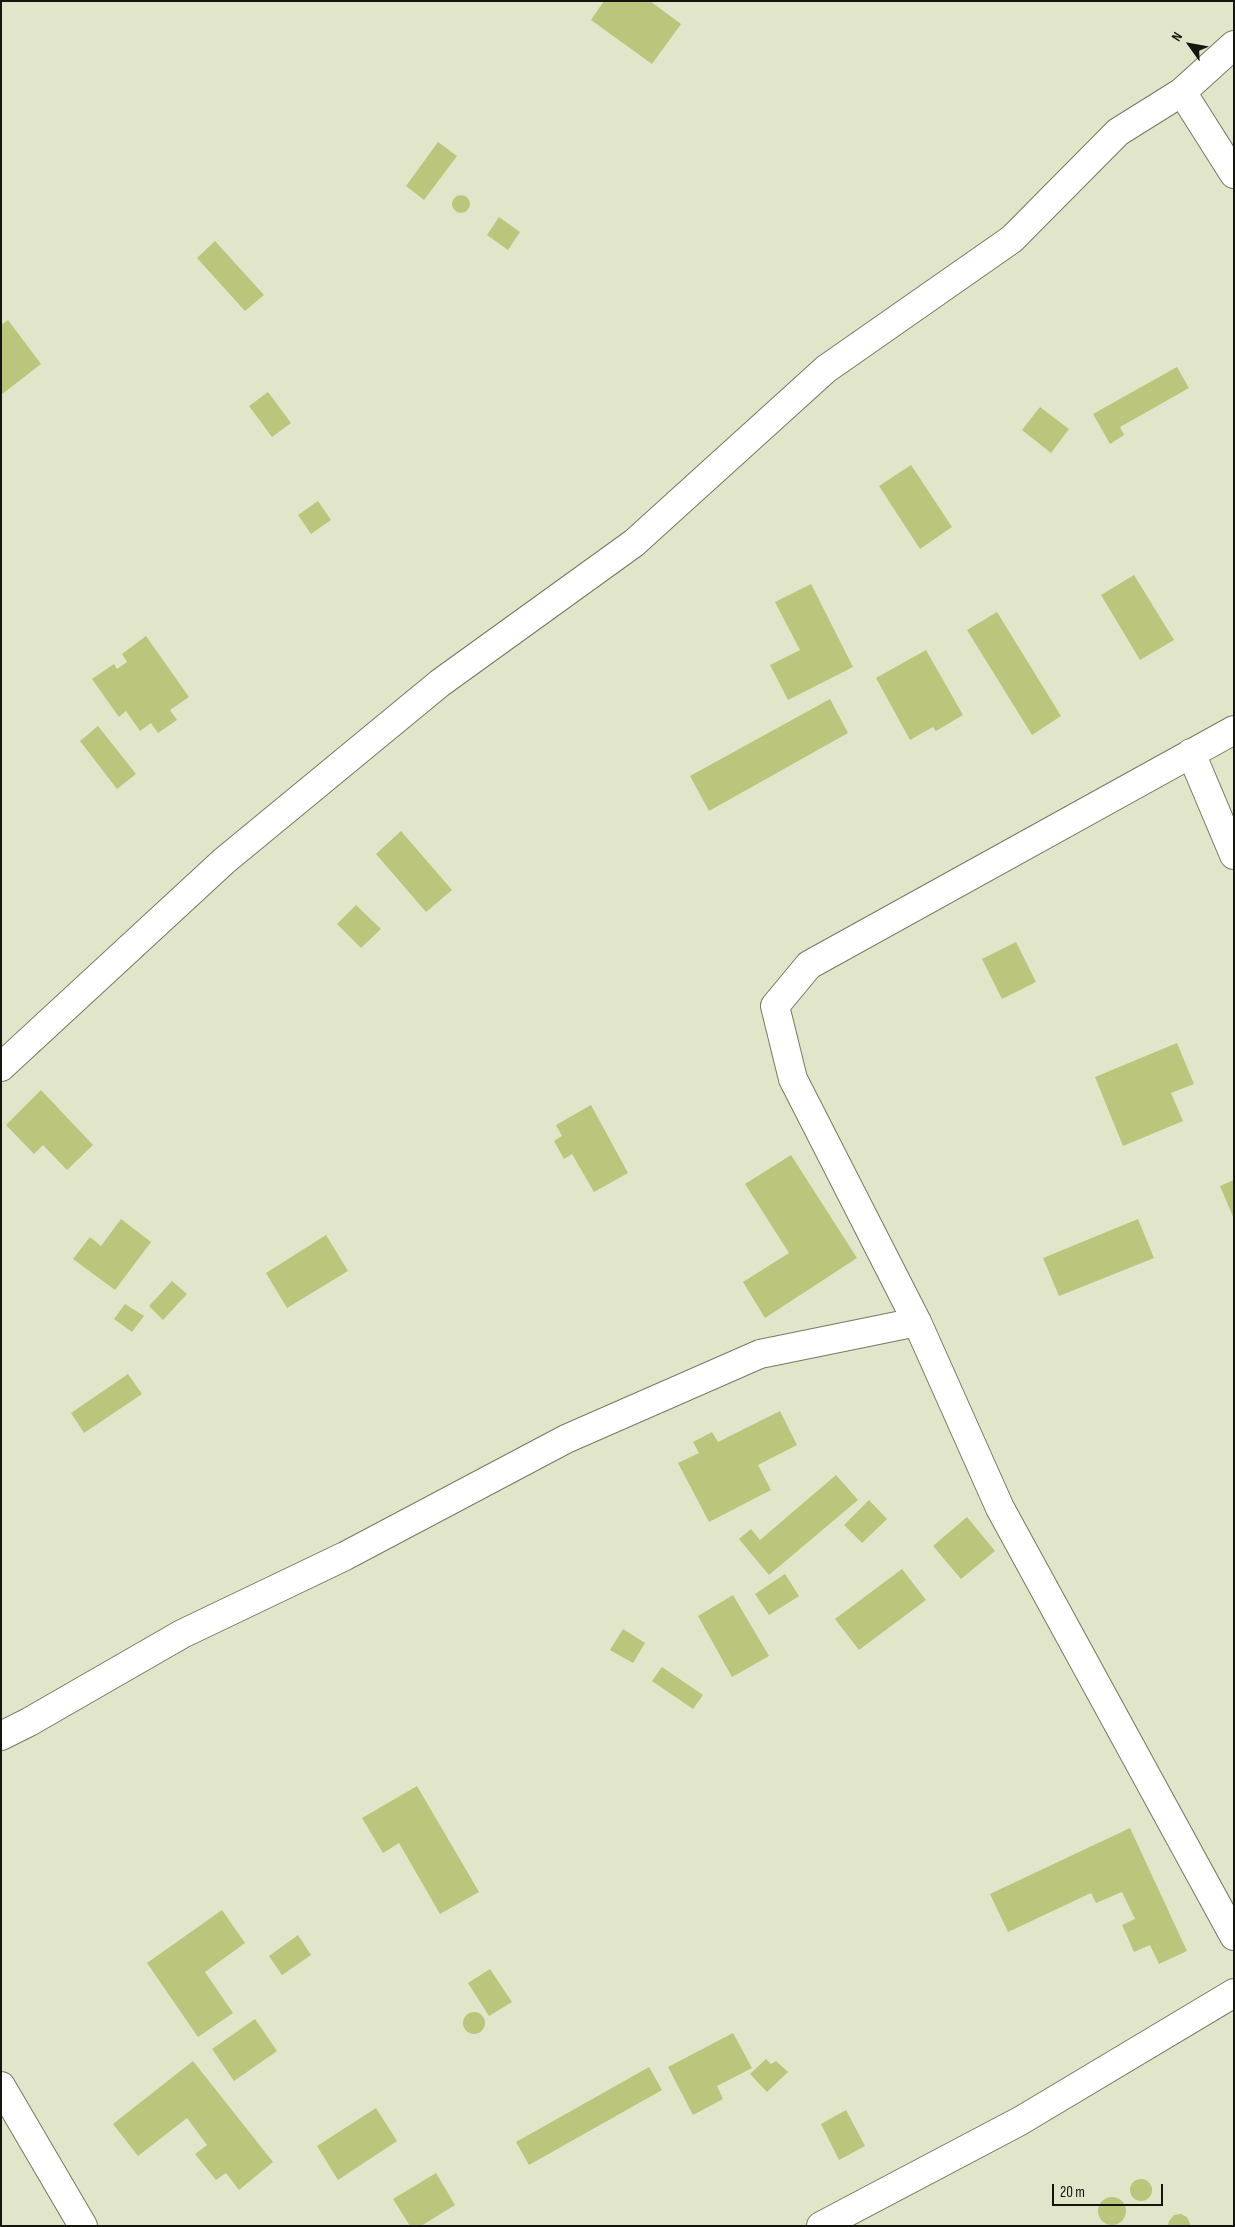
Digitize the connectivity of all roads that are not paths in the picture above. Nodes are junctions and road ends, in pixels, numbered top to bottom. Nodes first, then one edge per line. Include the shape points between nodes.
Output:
1 (1234, 45) edge
2 (1182, 92) junction
3 (1234, 174) edge
4 (1234, 730) edge
5 (1191, 753) junction
6 (1234, 855) edge
7 (1, 1067) edge
8 (918, 1322) junction
9 (1, 1736) edge
10 (1234, 1936) edge
11 (1234, 1993) edge
12 (1, 2086) edge
13 (83, 2226) edge
14 (821, 2226) edge

1 - 2 street
2 - 3 street
2 - 7 street via 1118,132 1012,239 826,369 634,542 440,683 224,860
4 - 5 street
5 - 6 street
5 - 8 street via 809,965 776,1006 793,1079
8 - 9 street via 760,1354 566,1439 345,1556 182,1634
8 - 10 street via 1000,1508
11 - 14 street via 1020,2121
12 - 13 street

